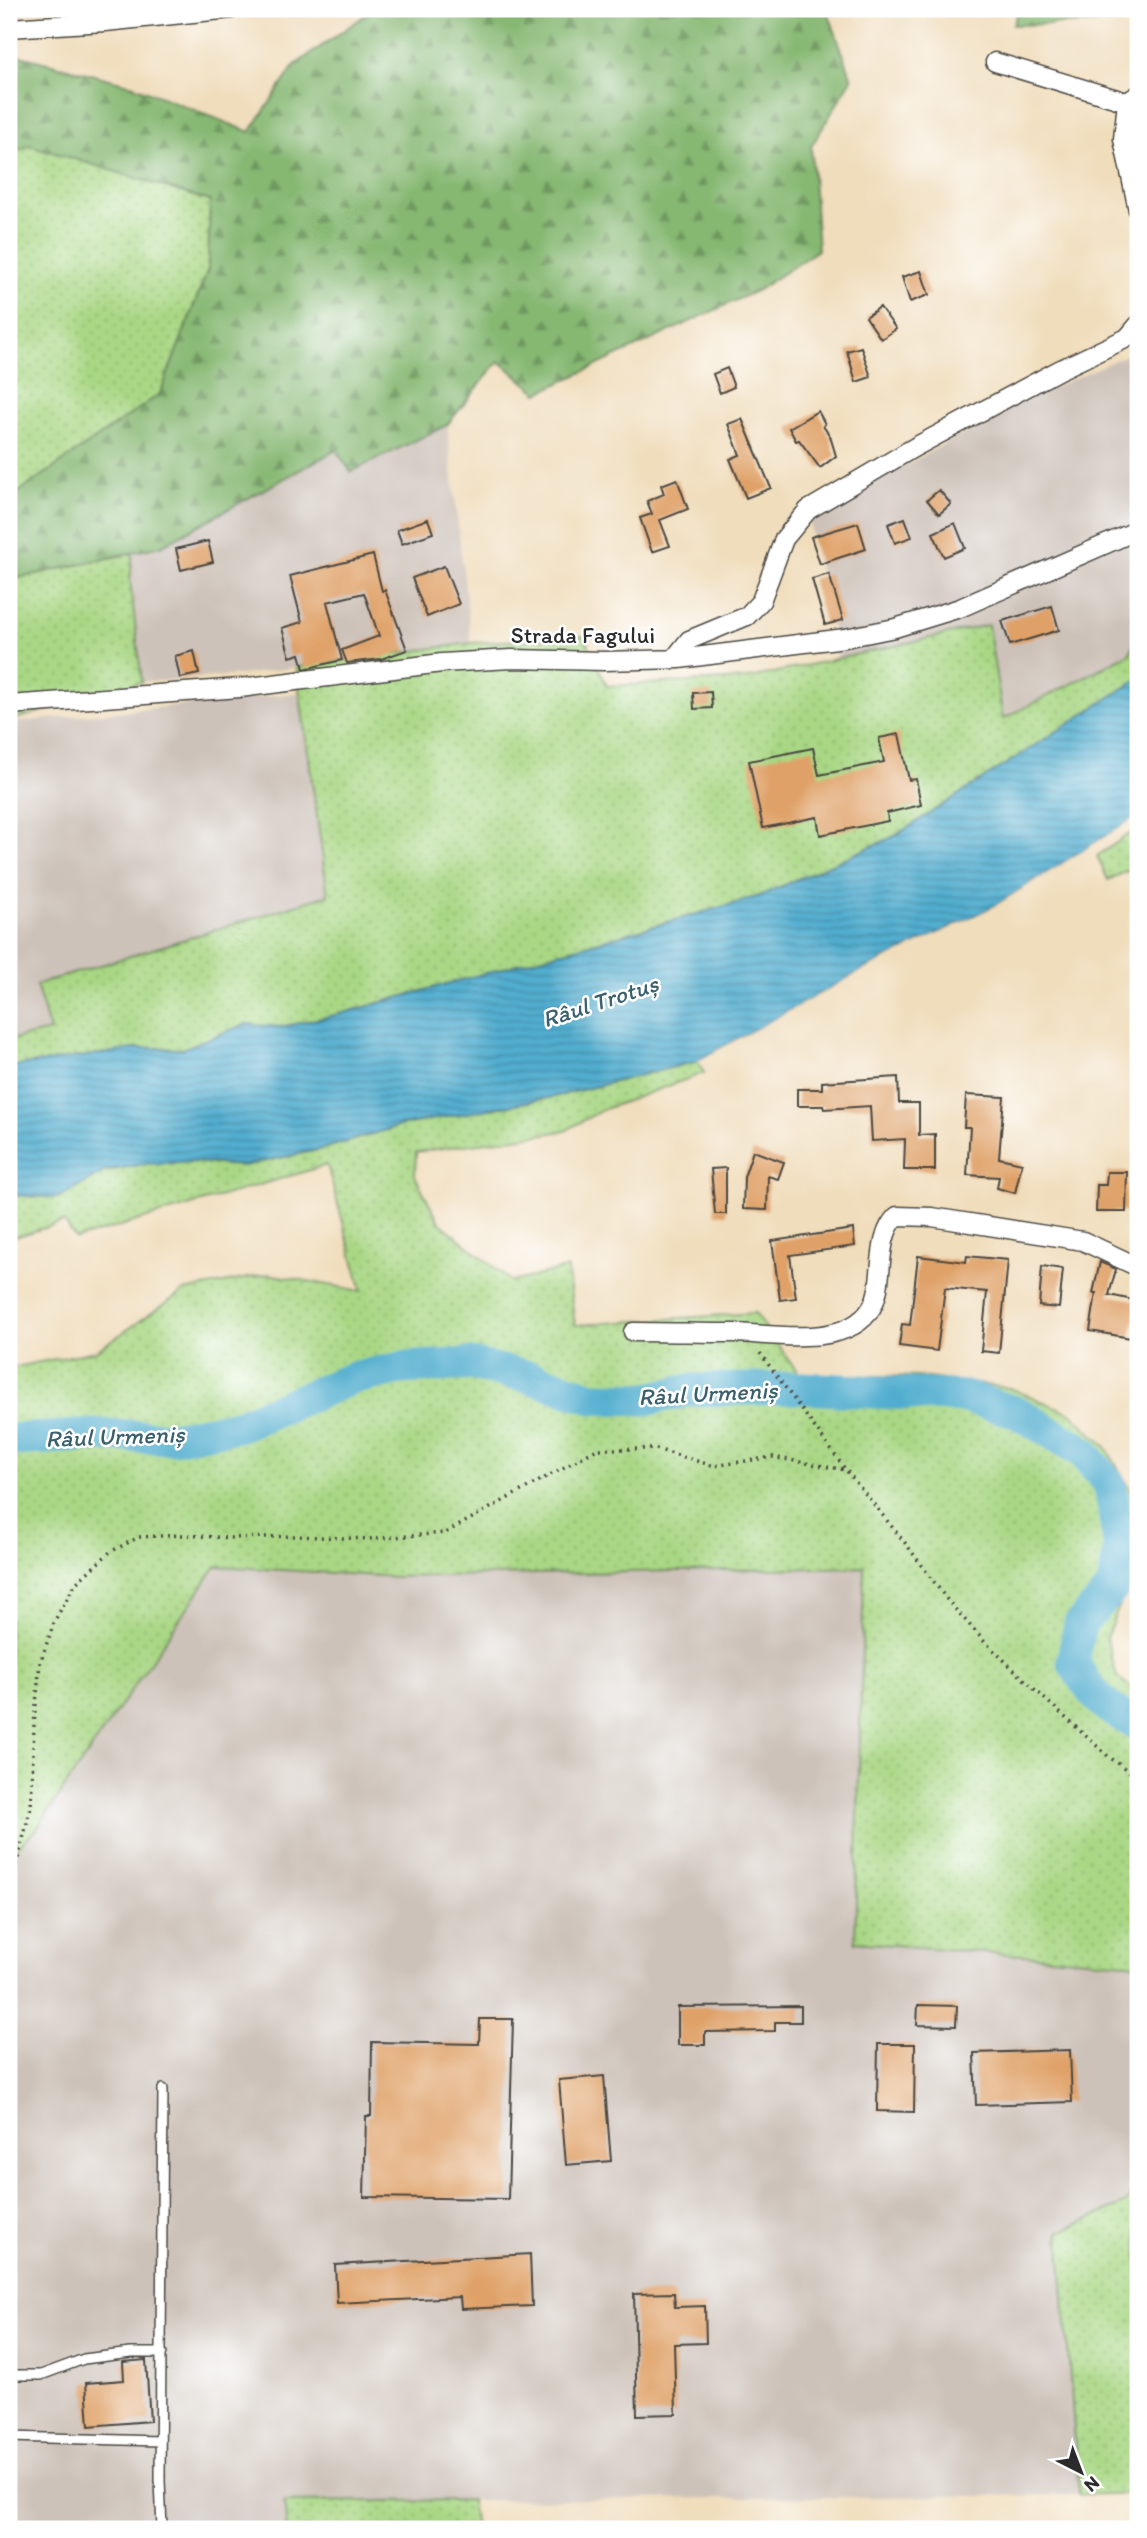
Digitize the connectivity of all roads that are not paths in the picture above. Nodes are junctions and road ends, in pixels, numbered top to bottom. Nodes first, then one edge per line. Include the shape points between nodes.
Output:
1 (232, 9) edge
2 (9, 27) edge
3 (995, 62) dead end
4 (1133, 99) edge
5 (1138, 210) edge
6 (1138, 325) edge
7 (1138, 530) edge
8 (673, 660) junction
9 (9, 705) edge
10 (1138, 1267) edge
11 (633, 1332) dead end
12 (163, 2089) dead end
13 (162, 2353) junction
14 (9, 2375) edge
15 (9, 2437) edge
16 (160, 2441) junction
17 (162, 2529) edge

1 - 2 street
3 - 4 street
4 - 5 street via 1123,139
6 - 8 street via 1127,338 927,440 808,510 784,539 761,601 747,616 689,640
7 - 8 street, Strada Fagului via 997,594 895,628
8 - 9 street, Strada Fagului via 483,660 240,688
10 - 11 street via 1083,1241 932,1217 897,1216 885,1236 873,1306 852,1325 823,1335 795,1337
12 - 13 lane
13 - 14 lane via 84,2359 41,2375
13 - 16 lane
15 - 16 lane
16 - 17 lane

